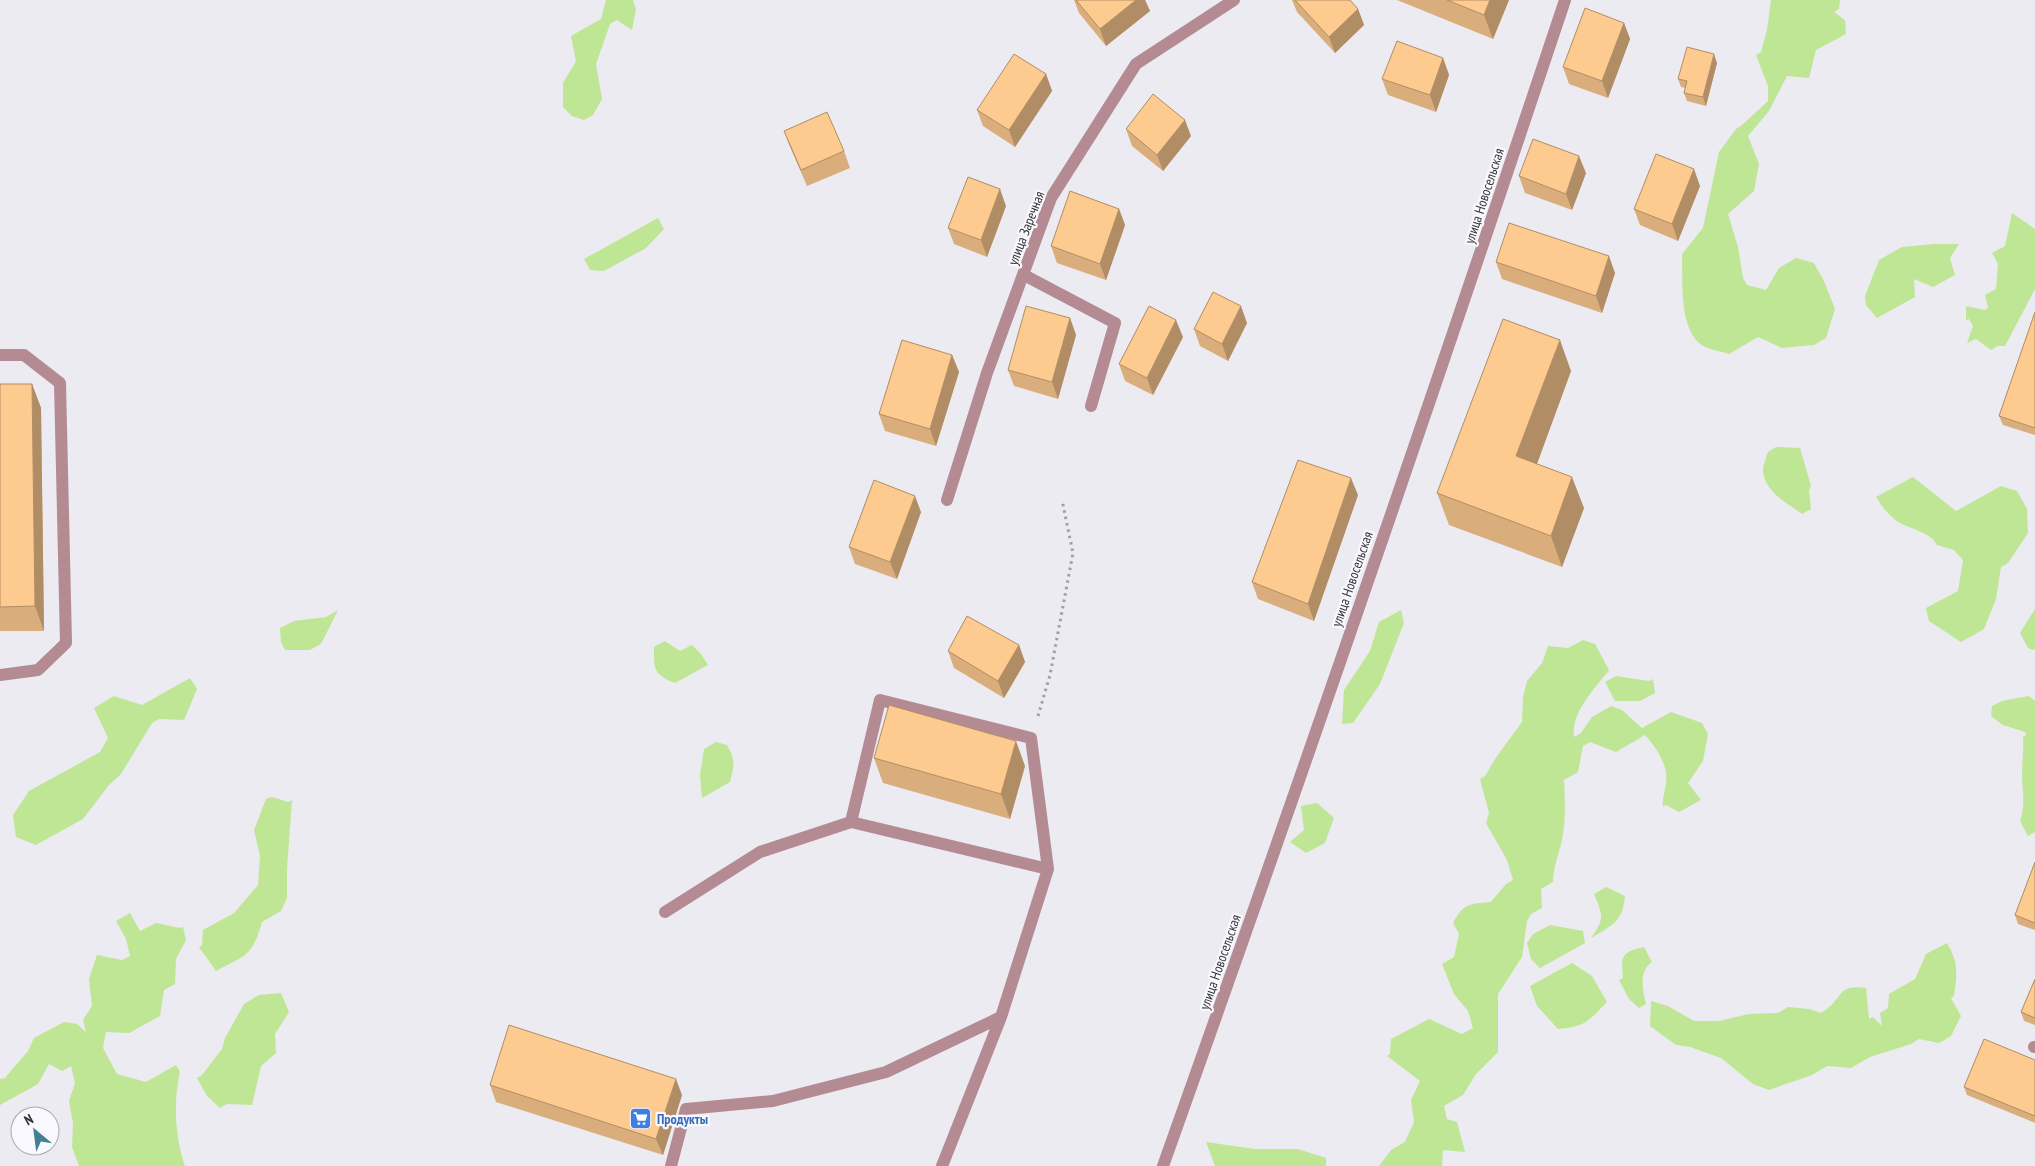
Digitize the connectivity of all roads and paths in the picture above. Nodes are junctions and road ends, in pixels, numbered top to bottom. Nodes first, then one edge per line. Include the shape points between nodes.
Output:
1 (1234, 0) edge
2 (1565, 0) edge
3 (1024, 275) junction
4 (0, 355) edge
5 (1091, 406) dead end
6 (947, 500) dead end
7 (1062, 500) dead end
8 (0, 675) edge
9 (1031, 738) junction
10 (851, 822) junction
11 (1048, 869) junction
12 (665, 912) dead end
13 (1001, 1017) junction
14 (671, 1166) edge
15 (942, 1166) edge
16 (1163, 1166) edge

1 - 3 street, улица Заречная via 1136,64 1051,198
2 - 16 street, улица Новосельская
3 - 5 street via 1115,322
3 - 6 street, улица Заречная via 987,373
4 - 8 street via 24,355 60,383 66,643 38,670
7 - 9 path via 1073,553 1050,675
9 - 10 street via 880,700
9 - 11 street
10 - 11 street
10 - 12 street via 760,852
11 - 13 street
13 - 14 street via 886,1072 773,1101 686,1109
13 - 15 street

